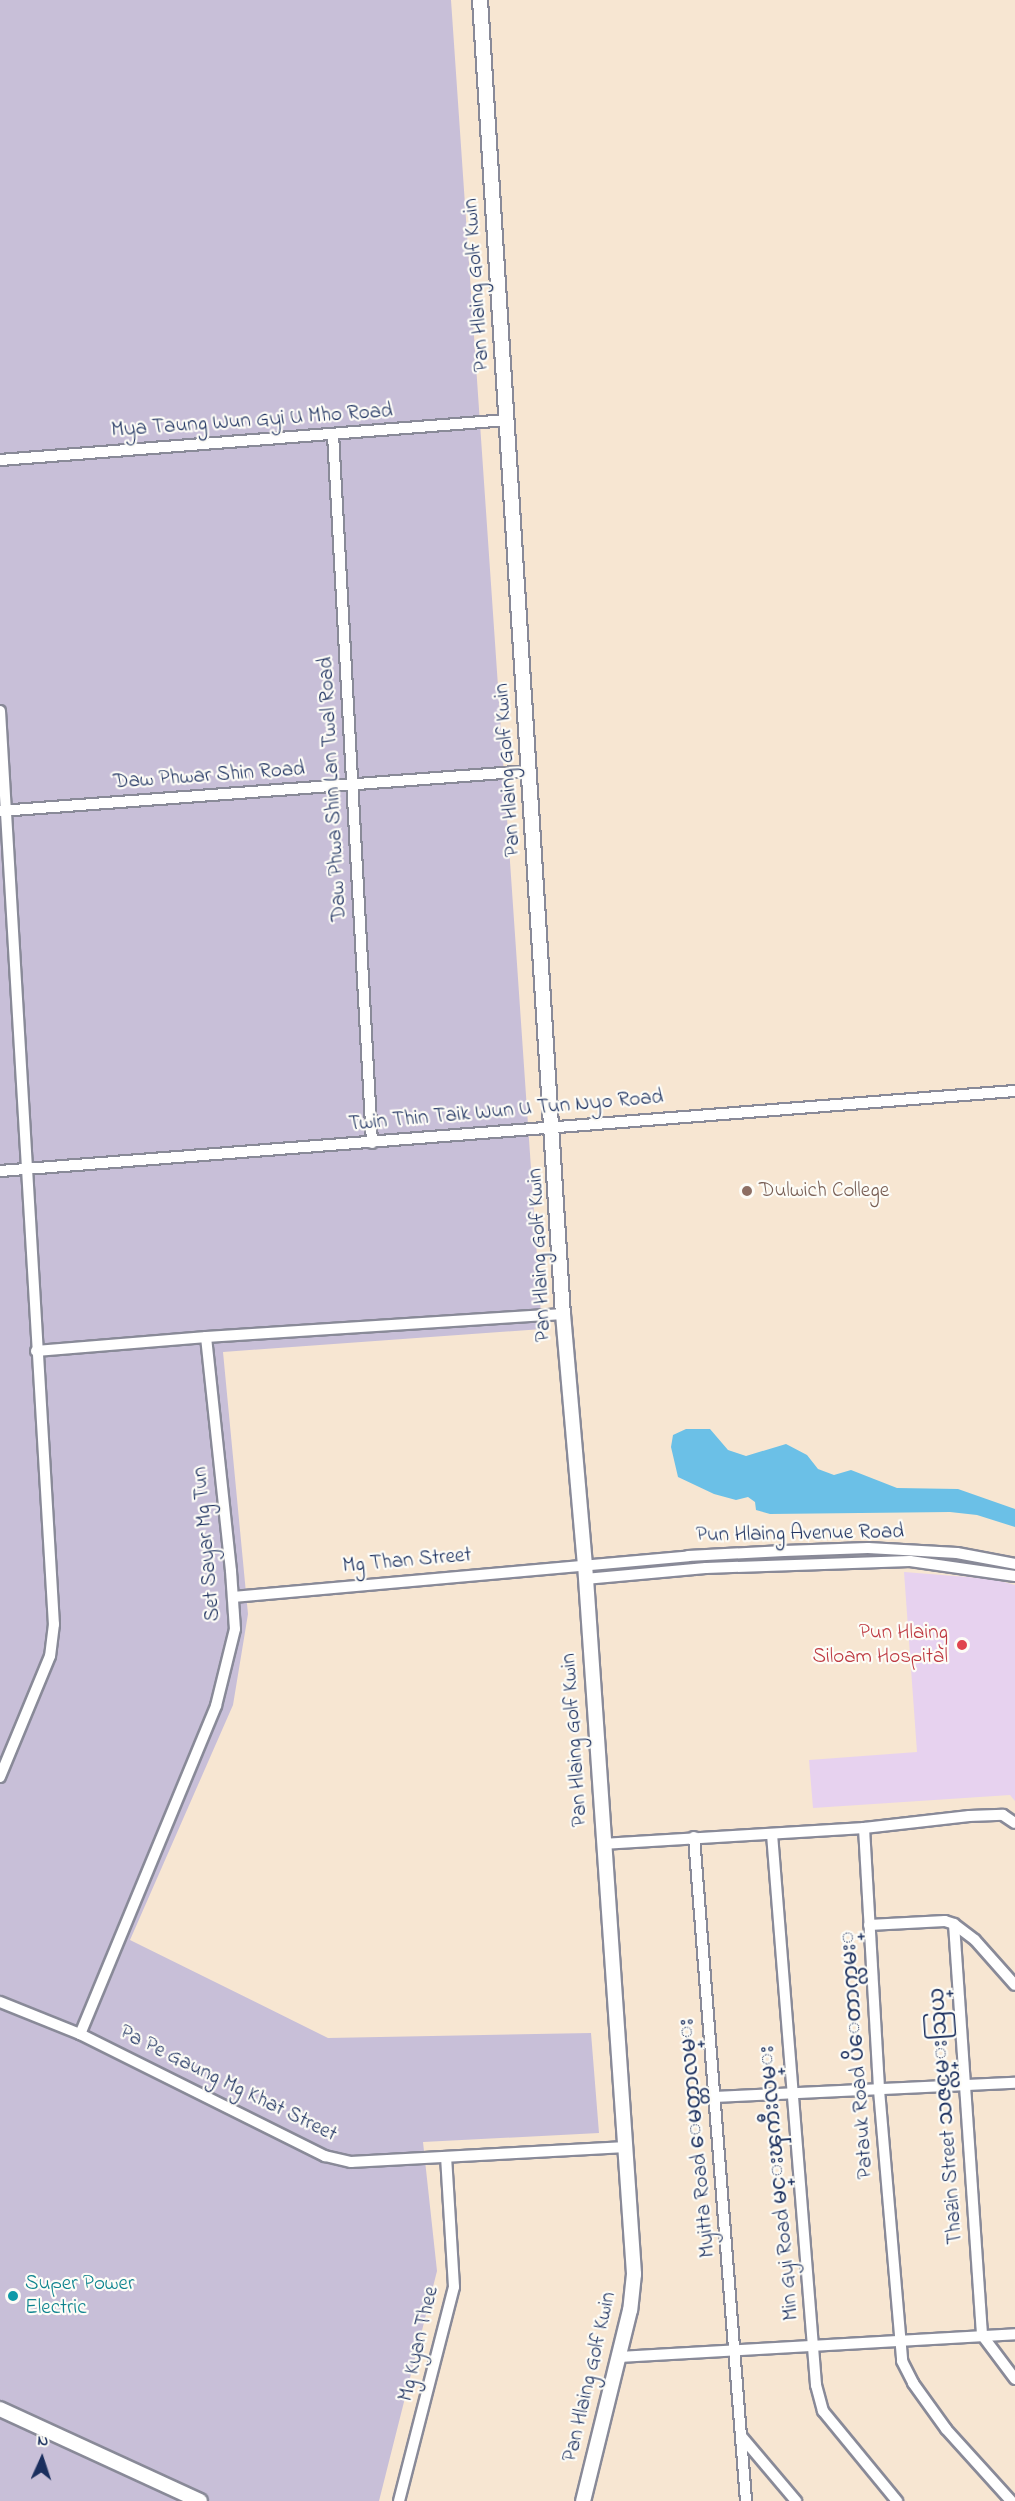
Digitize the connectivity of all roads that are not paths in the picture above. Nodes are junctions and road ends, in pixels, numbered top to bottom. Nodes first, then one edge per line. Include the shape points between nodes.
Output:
1 (480, 0) edge
2 (507, 420) junction
3 (333, 434) junction
4 (0, 460) edge
5 (0, 711) edge
6 (529, 771) junction
7 (352, 785) junction
8 (3, 811) edge
9 (1015, 1091) edge
10 (553, 1125) junction
11 (372, 1143) junction
12 (24, 1169) junction
13 (0, 1171) edge
14 (563, 1314) junction
15 (206, 1337) junction
16 (36, 1351) junction
17 (585, 1564) junction
18 (1015, 1564) edge
19 (1015, 1576) edge
20 (585, 1579) junction
21 (233, 1597) junction
22 (0, 1777) edge
23 (1015, 1823) edge
24 (864, 1828) junction
25 (772, 1834) junction
26 (694, 1837) junction
27 (603, 1844) junction
28 (869, 1924) junction
29 (954, 1924) junction
30 (1015, 1986) edge
31 (0, 2002) edge
32 (80, 2034) junction
33 (1015, 2083) edge
34 (962, 2087) junction
35 (879, 2090) junction
36 (793, 2095) junction
37 (714, 2097) junction
38 (626, 2147) junction
39 (446, 2157) junction
40 (1015, 2334) edge
41 (982, 2335) junction
42 (898, 2342) junction
43 (813, 2347) junction
44 (734, 2351) junction
45 (619, 2357) junction
46 (1015, 2379) edge
47 (0, 2409) edge
48 (742, 2436) junction
49 (200, 2501) edge
50 (399, 2501) edge
51 (583, 2501) edge
52 (746, 2501) edge
53 (796, 2501) edge
54 (897, 2501) edge
55 (1011, 2501) edge

1 - 2 street, Pan Hlaing Golf Kwin
2 - 3 street, Mya Taung Wun Gyi U Mho Road
2 - 6 street, Pan Hlaing Golf Kwin
3 - 4 street, Mya Taung Wun Gyi U Mho Road
3 - 7 street, Daw Phwa Shin Lan Twal Road
5 - 8 street
6 - 7 street, Daw Phwar Shin Road
6 - 10 street, Pan Hlaing Golf Kwin
7 - 8 street, Daw Phwar Shin Road
7 - 11 street, Daw Phwa Shin Lan Twal Road
8 - 12 street
9 - 10 street, Twin Thin Taik Wun U Tun Nyo Road
10 - 11 street, Twin Thin Taik Wun U Tun Nyo Road
10 - 14 street, Pan Hlaing Golf Kwin
11 - 12 street, Twin Thin Taik Wun U Tun Nyo Road
12 - 13 street, Twin Thin Taik Wun U Tun Nyo Road
12 - 16 street
14 - 15 street
14 - 17 street, Pan Hlaing Golf Kwin
15 - 16 street
15 - 21 street, Set Sayar Mg Tun
16 - 22 street via 54,1624 50,1656
17 - 18 street, Pun Hlaing Avenue Road via 868,1548 957,1553
17 - 20 street, Pan Hlaing Golf Kwin
17 - 21 street, Mg Than Street
19 - 20 street, Pun Hlaing Avenue Road via 910,1561 706,1568
20 - 27 street, Pan Hlaing Golf Kwin
21 - 32 street, Set Sayar Mg Tun via 235,1629 216,1706
23 - 24 street via 1003,1815 969,1816
24 - 25 street
24 - 28 street, Patauk Road ပိေတာက္လမး္
25 - 26 street
25 - 36 street, Min Gyi Road မင္းၾကီးလမ္း
26 - 27 street
26 - 37 street, Myitta Road ေမတ္တာလမ္း
27 - 38 street, Pan Hlaing Golf Kwin
28 - 29 street
28 - 35 street, Patauk Road ပိေတာက္လမး္
29 - 30 street via 975,1940
29 - 34 street, Thazin Street သဇင္လမ္းသြယ္
31 - 32 street, Pa Pe Gaung Mg Khat Street
32 - 39 street, Pa Pe Gaung Mg Khat Street via 325,2156 351,2162
33 - 34 street
34 - 35 street
34 - 41 street, Thazin Street သဇင္လမ္းသြယ္
35 - 36 street
35 - 42 street, Patauk Road ပိေတာက္လမး္
36 - 37 street
36 - 43 street, Min Gyi Road မင္းၾကီးလမ္း
37 - 44 street, Myitta Road ေမတ္တာလမ္း
38 - 39 street, Pa Pe Gaung Mg Khat Street
38 - 45 street, Pan Hlaing Golf Kwin via 634,2274
39 - 50 street, Mg Kyan Thee via 454,2287
40 - 41 street
41 - 42 street
41 - 46 street
42 - 43 street
42 - 55 street, Patauk Road ပိေတာက္လမး္ via 913,2383 946,2429
43 - 44 street
43 - 54 street, Min Gyi Road မင္းၾကီးလမ္း via 823,2411
44 - 45 street
44 - 48 street, Myitta Road ေမတ္တာလမ္း
45 - 51 street, Pan Hlaing Golf Kwin
47 - 49 street
48 - 52 street, Myitta Road ေမတ္တာလမ္း
48 - 53 street

